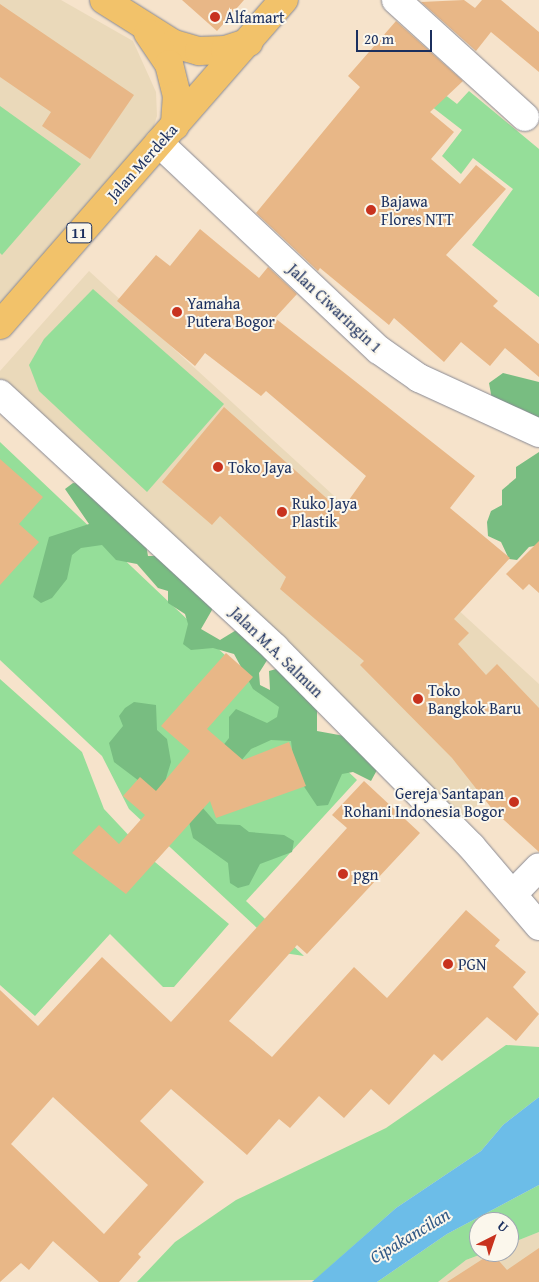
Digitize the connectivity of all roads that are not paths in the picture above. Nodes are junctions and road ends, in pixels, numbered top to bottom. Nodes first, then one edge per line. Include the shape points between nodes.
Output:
1 (104, 0) edge
2 (284, 0) edge
3 (396, 0) edge
4 (130, 18) junction
5 (249, 42) junction
6 (525, 117) dead end
7 (167, 135) junction
8 (0, 325) edge
9 (0, 394) edge
10 (539, 433) edge
11 (539, 867) edge
12 (513, 894) junction
13 (539, 926) edge

1 - 4 main road
2 - 5 main road, Jalan Merdeka
3 - 6 street
4 - 5 main road via 174,44 199,51
4 - 7 main road via 153,37 169,64 176,95
5 - 7 main road, Jalan Merdeka
7 - 8 main road, Jalan Merdeka / 11
7 - 10 street, Jalan Ciwaringin 1 via 379,350 420,378
9 - 12 street, Jalan M.A. Salmun via 274,648
11 - 12 street
12 - 13 street, Jalan M.A. Salmun

